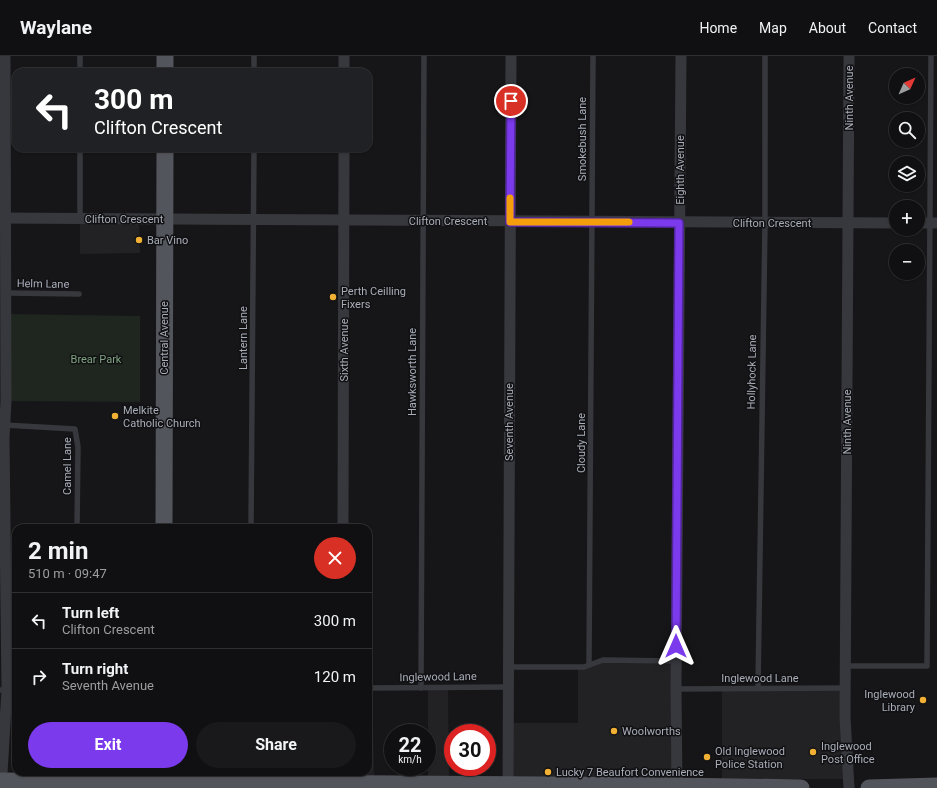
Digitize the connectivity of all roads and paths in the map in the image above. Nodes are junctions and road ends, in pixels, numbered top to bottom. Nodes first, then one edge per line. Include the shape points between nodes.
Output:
1 (5, 56) edge
2 (80, 56) edge
3 (165, 56) edge
4 (254, 56) edge
5 (344, 56) edge
6 (424, 56) edge
7 (511, 56) edge
8 (593, 56) edge
9 (681, 56) edge
10 (765, 56) edge
11 (850, 56) edge
12 (931, 56) edge
13 (80, 68) edge
14 (165, 68) edge
15 (254, 68) edge
16 (344, 68) edge
17 (80, 152) edge
18 (164, 152) edge
19 (254, 152) edge
20 (344, 152) edge
21 (3, 218) edge
22 (80, 219) junction
23 (164, 219) junction
24 (253, 220) junction
25 (344, 220) junction
26 (423, 221) junction
27 (510, 222) junction
28 (592, 222) junction
29 (679, 223) junction
30 (889, 223) edge
31 (934, 223) edge
32 (764, 224) junction
33 (849, 224) junction
34 (6, 293) junction
35 (79, 294) dead end
36 (4, 425) junction
37 (77, 524) edge
38 (164, 524) edge
39 (251, 524) edge
40 (343, 524) edge
41 (676, 661) junction
42 (589, 665) junction
43 (846, 666) junction
44 (508, 667) junction
45 (507, 687) junction
46 (372, 688) edge
47 (421, 688) junction
48 (758, 688) junction
49 (845, 688) junction
50 (676, 689) junction
51 (8, 690) edge
52 (163, 781) edge
53 (340, 781) edge
54 (2, 784) edge
55 (937, 786) edge
56 (508, 787) edge
57 (677, 787) edge
58 (801, 788) edge
59 (849, 788) edge
60 (869, 788) edge

1 - 21 street
2 - 13 lane
3 - 14 main road
4 - 15 lane
5 - 16 street
6 - 26 lane, Hawksworth Lane
7 - 27 street, Seventh Avenue
8 - 28 lane, Smokebush Lane
9 - 29 street, Eighth Avenue
10 - 32 lane, Hollyhock Lane
11 - 33 street, Ninth Avenue
12 - 31 lane
17 - 22 lane
18 - 23 main road, Central Avenue
19 - 24 lane, Lantern Lane
20 - 25 street, Sixth Avenue
21 - 22 street, Clifton Crescent
21 - 34 street
22 - 23 street, Clifton Crescent
23 - 24 street, Clifton Crescent
23 - 38 main road, Central Avenue
24 - 25 street, Clifton Crescent
24 - 39 lane, Lantern Lane
25 - 26 street, Clifton Crescent
25 - 40 street, Sixth Avenue
26 - 27 street, Clifton Crescent
26 - 47 lane, Hawksworth Lane
27 - 28 street, Clifton Crescent
27 - 44 street, Seventh Avenue
28 - 29 street, Clifton Crescent
28 - 42 lane, Cloudy Lane
29 - 32 street, Clifton Crescent
29 - 41 street, Eighth Avenue
30 - 33 street, Clifton Crescent
31 - 43 lane via 927,666
32 - 33 street, Clifton Crescent
32 - 48 lane, Hollyhock Lane
33 - 43 street, Ninth Avenue
34 - 35 lane, Helm Lane
34 - 36 street
36 - 37 lane, Camel Lane via 75,429 78,447
36 - 51 street
41 - 42 lane via 603,660
41 - 50 street, Eighth Avenue
42 - 44 lane
43 - 49 street, Ninth Avenue
44 - 45 street, Seventh Avenue
45 - 47 lane, Inglewood Lane
45 - 56 street, Seventh Avenue
46 - 47 lane, Inglewood Lane
48 - 49 lane, Inglewood Lane
48 - 50 lane, Inglewood Lane
49 - 59 street, Ninth Avenue
50 - 57 street, Eighth Avenue
51 - 54 street
52 - 53 main road
52 - 54 main road
53 - 56 main road
55 - 60 main road
56 - 57 main road
57 - 58 main road

